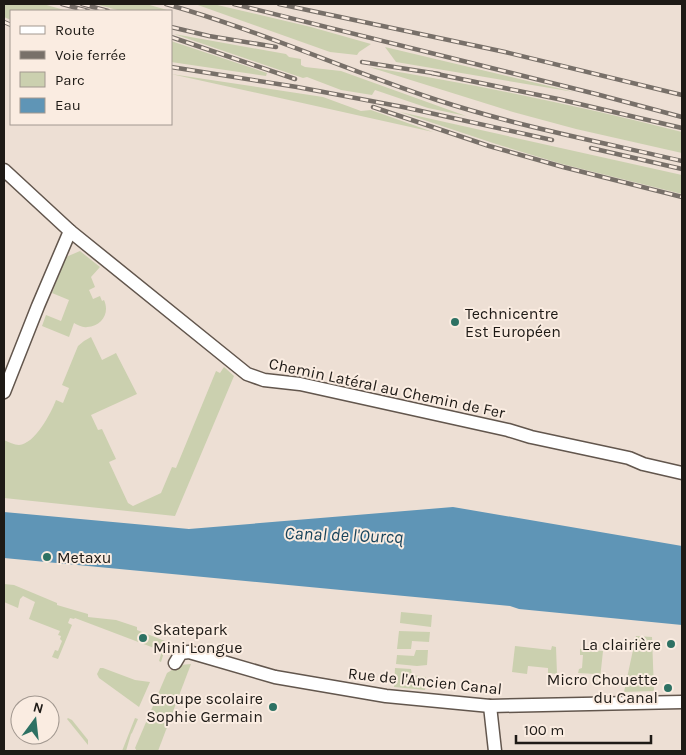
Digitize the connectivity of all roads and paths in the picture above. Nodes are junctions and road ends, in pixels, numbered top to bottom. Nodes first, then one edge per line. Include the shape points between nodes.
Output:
1 (4, 170) edge
2 (70, 231) junction
3 (4, 392) edge
4 (682, 473) edge
5 (175, 664) dead end
6 (682, 702) edge
7 (490, 706) junction
8 (495, 751) edge

1 - 2 street, Chemin Latéral au Chemin de Fer
2 - 3 street
2 - 4 street, Chemin Latéral au Chemin de Fer via 247,374 508,430
5 - 7 street, Rue de l'Ancien Canal via 181,653 189,652 240,668 322,686
6 - 7 street, Rue de l'Ancien Canal
7 - 8 street

